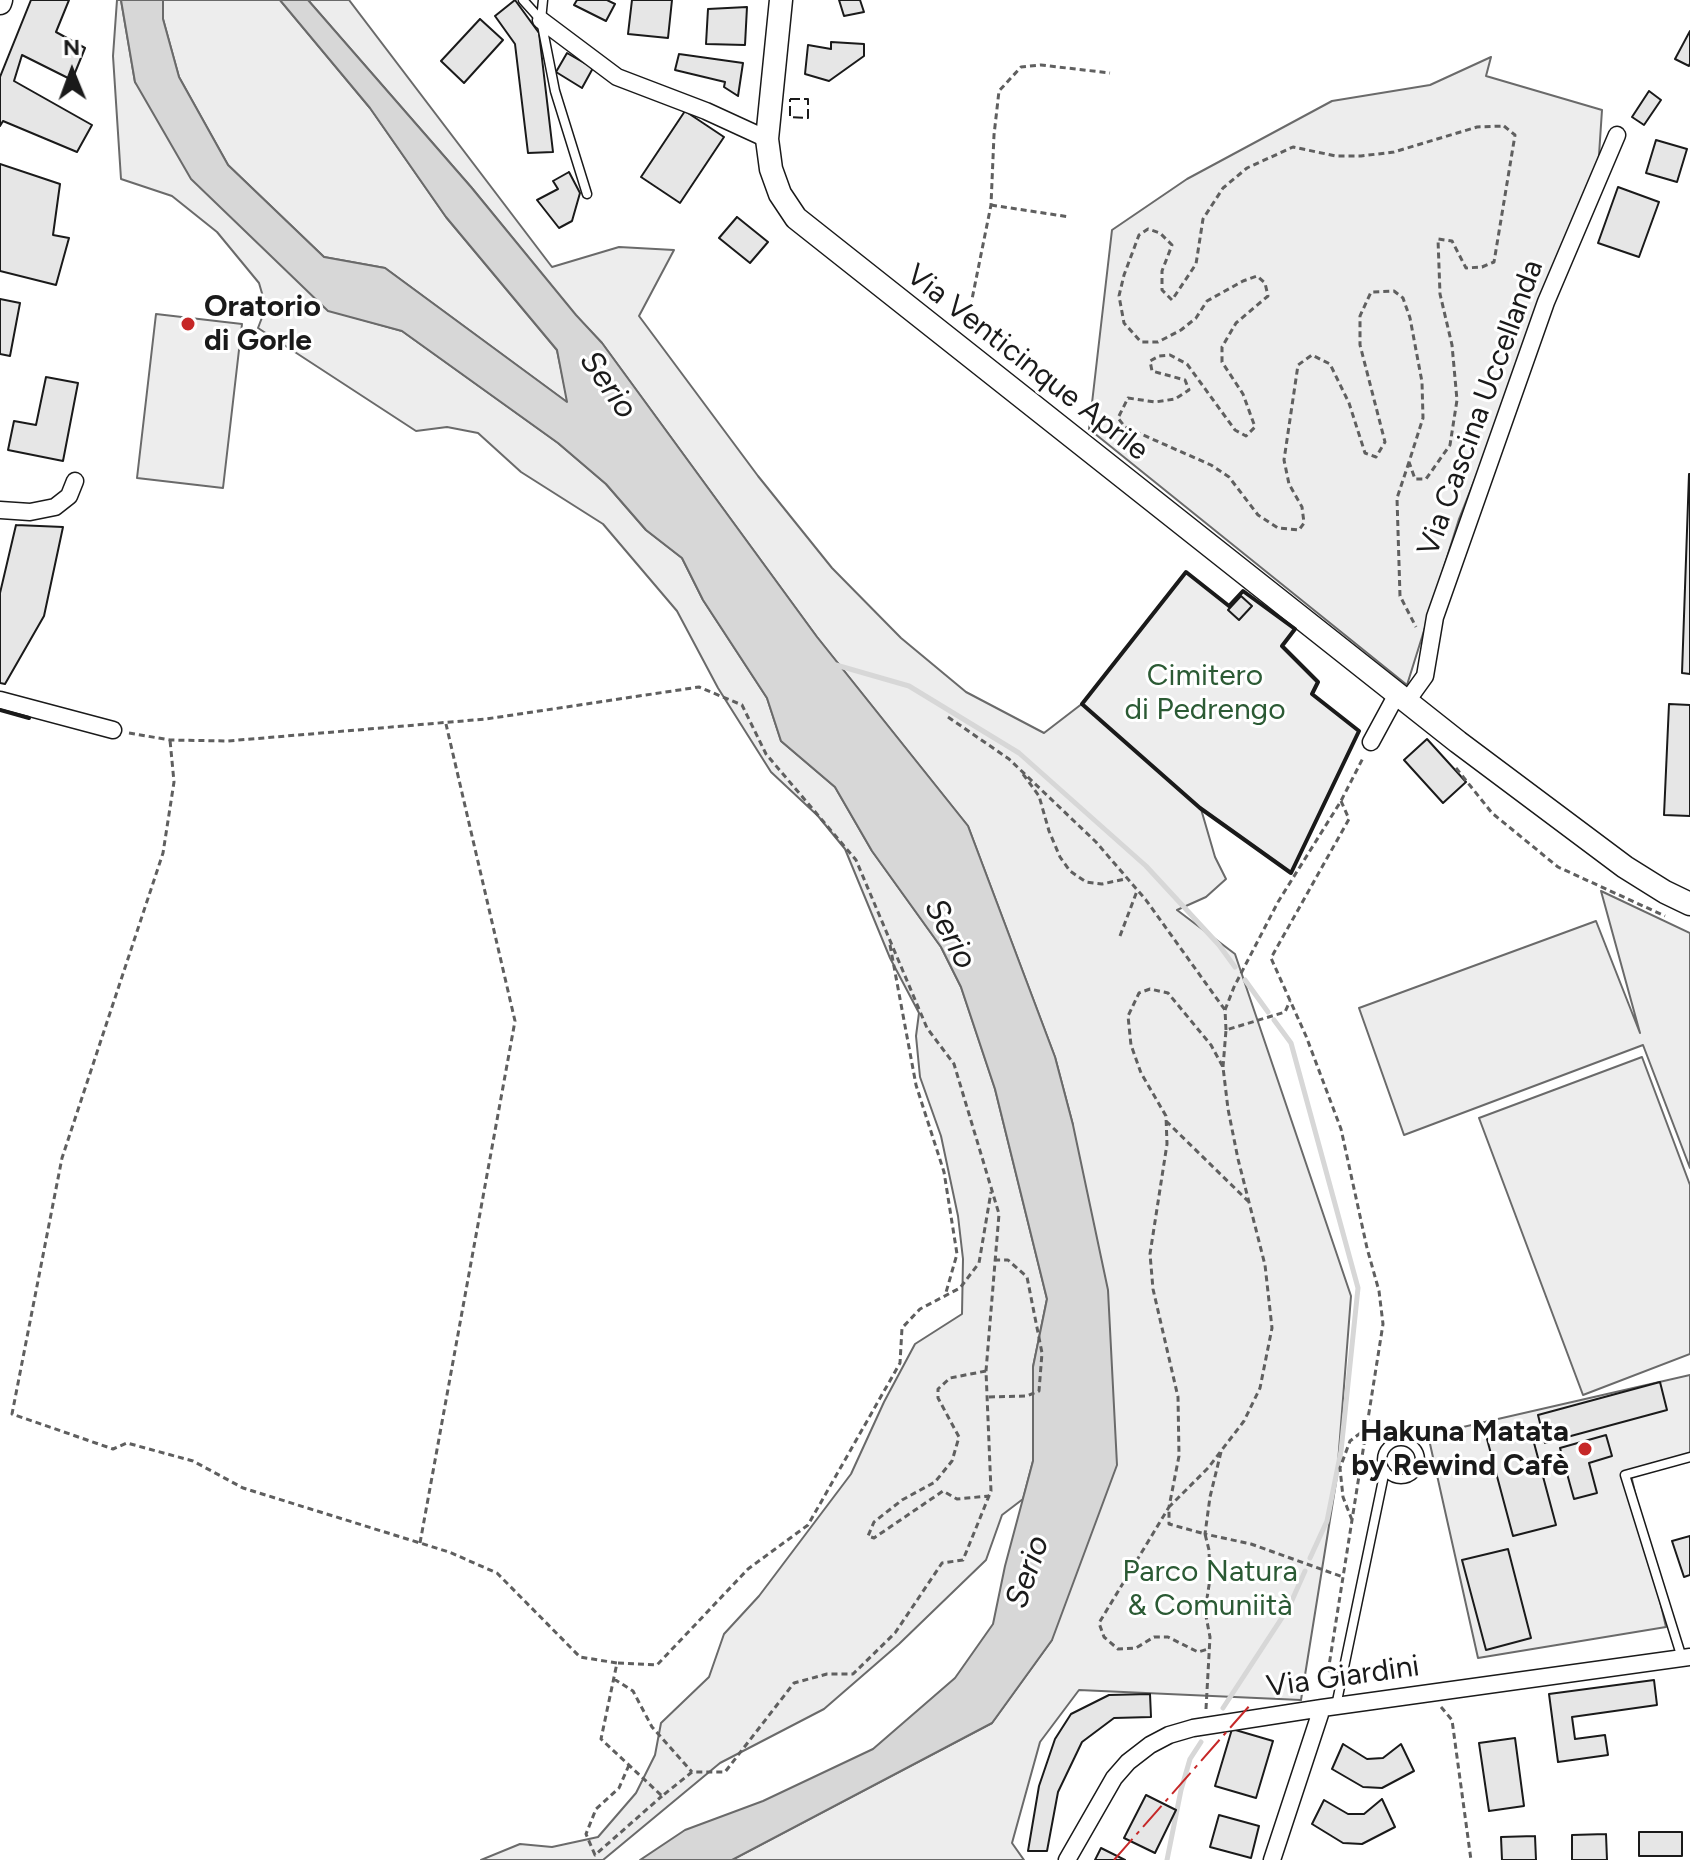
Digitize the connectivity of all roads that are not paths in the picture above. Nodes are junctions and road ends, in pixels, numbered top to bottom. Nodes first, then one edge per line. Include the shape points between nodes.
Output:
1 (523, 0) edge
2 (543, 0) edge
3 (781, 0) edge
4 (541, 20) junction
5 (1617, 135) dead end
6 (767, 139) junction
7 (587, 194) dead end
8 (75, 481) dead end
9 (0, 510) edge
10 (1402, 698) junction
11 (0, 700) edge
12 (107, 728) road end
13 (1371, 742) road end
14 (1683, 913) edge
15 (1690, 1457) edge
16 (1385, 1470) junction
17 (1686, 1658) edge
18 (1329, 1707) junction
19 (1067, 1860) edge
20 (1272, 1860) edge

1 - 4 lane
2 - 4 lane
3 - 6 street, Via Venticinque Aprile
4 - 6 street via 617,77
4 - 7 lane via 555,91
5 - 10 street, Via Cascina Uccellanda via 1546,302 1478,490 1435,617 1425,676
6 - 10 street, Via Venticinque Aprile via 780,194 796,218
8 - 9 street via 69,496 55,507
10 - 13 street, Via Cascina Uccellanda
10 - 14 street, Via Venticinque Aprile via 1665,892
11 - 12 street
15 - 17 lane via 1625,1475
16 - 16 lane via 1394,1478 1412,1475 1419,1465 1416,1448 1399,1440 1387,1446 1382,1457
16 - 18 lane
17 - 18 street, Via Giardini
18 - 19 street, Via Giardini via 1193,1728 1150,1745 1114,1778
18 - 20 street

